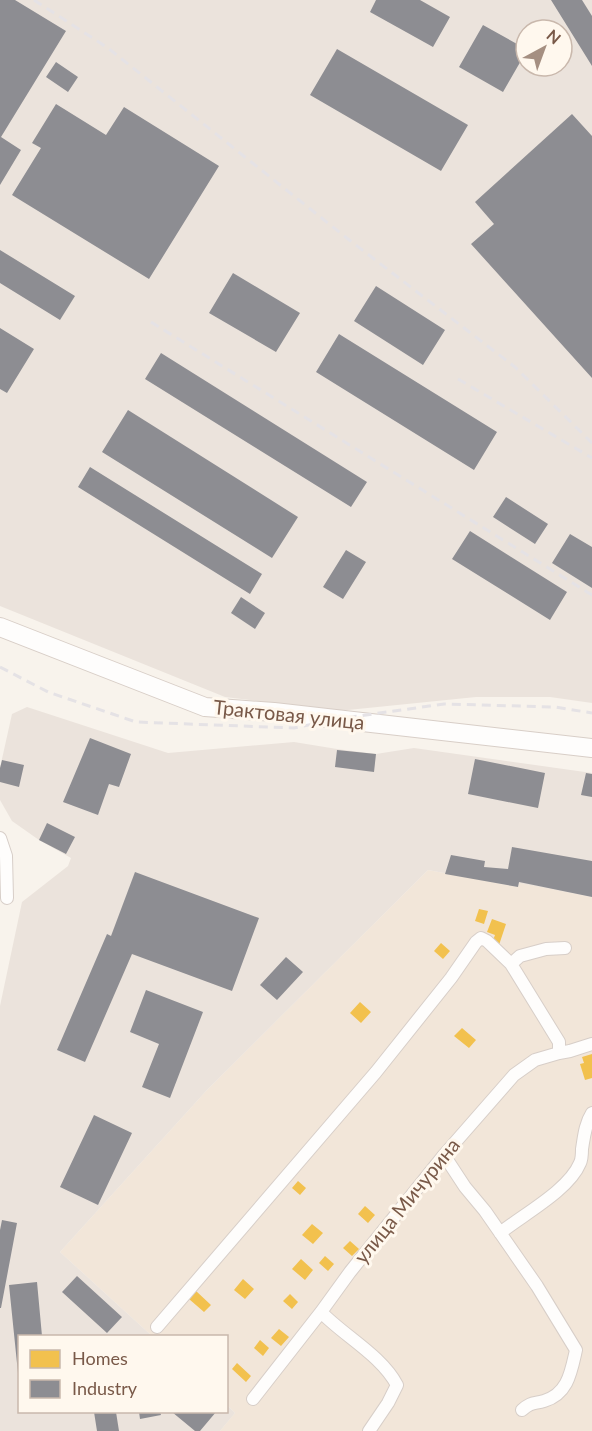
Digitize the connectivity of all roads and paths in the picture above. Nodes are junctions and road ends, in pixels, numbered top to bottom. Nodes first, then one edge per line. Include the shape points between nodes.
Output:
1 (0, 627) edge
2 (592, 748) edge
3 (0, 838) edge
4 (8, 898) dead end
5 (565, 948) dead end
6 (511, 964) junction
7 (592, 1044) edge
8 (560, 1053) junction
9 (592, 1113) edge
10 (444, 1155) junction
11 (500, 1233) junction
12 (321, 1312) junction
13 (157, 1327) dead end
14 (253, 1399) dead end
15 (522, 1410) dead end
16 (369, 1431) edge

1 - 2 main road, Трактовая улица via 205,707
3 - 4 street via 6,856
5 - 6 street via 520,956
6 - 8 street via 559,1042
6 - 13 street via 487,941 482,938 476,942 376,1072
7 - 8 street, улица Мичурина
8 - 10 street, улица Мичурина via 535,1060 514,1075
9 - 11 street via 581,1162 572,1177
10 - 11 street
10 - 12 street, улица Мичурина
11 - 15 street via 576,1350 565,1386 555,1397 529,1404
12 - 14 street, улица Мичурина
12 - 16 street via 381,1364 397,1385

